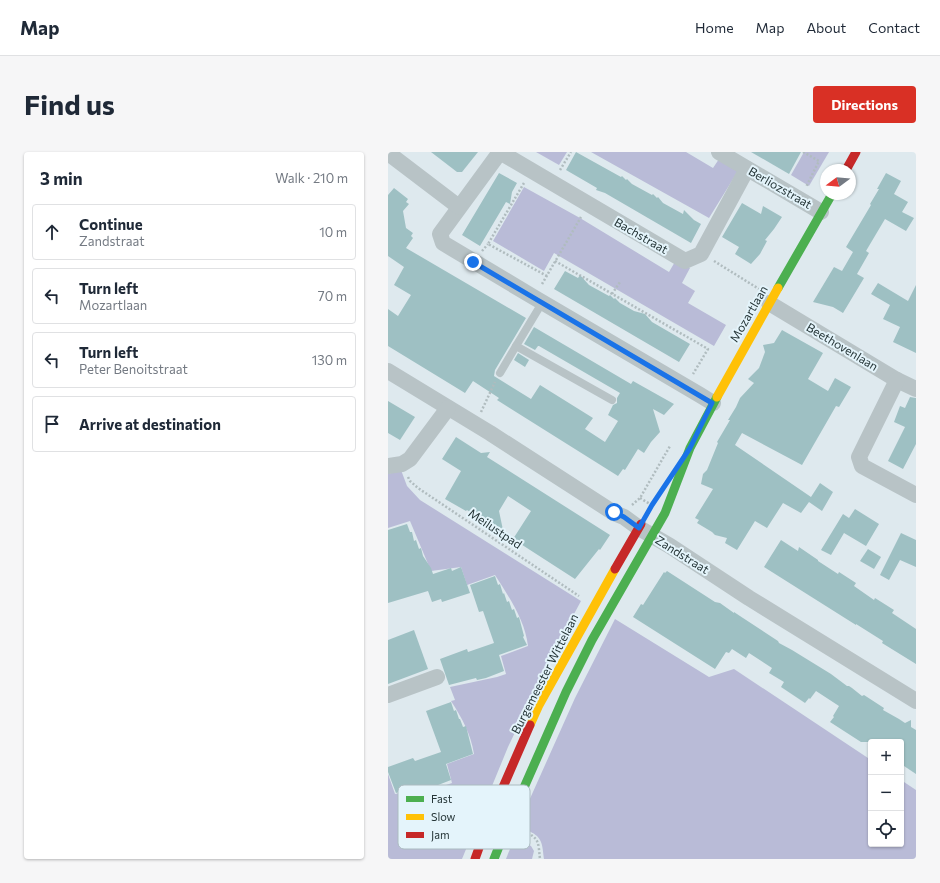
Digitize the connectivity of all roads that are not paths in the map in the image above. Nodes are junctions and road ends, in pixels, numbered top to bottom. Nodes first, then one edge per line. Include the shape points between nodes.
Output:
1 (500, 152) edge
2 (719, 152) edge
3 (856, 152) edge
4 (388, 153) edge
5 (849, 164) edge
6 (747, 169) junction
7 (828, 200) edge
8 (459, 207) junction
9 (821, 212) junction
10 (765, 296) junction
11 (538, 300) junction
12 (516, 346) junction
13 (388, 370) edge
14 (500, 373) road end
15 (897, 380) junction
16 (916, 389) edge
17 (612, 400) dead end
18 (712, 403) junction
19 (448, 408) junction
20 (690, 448) junction
21 (395, 465) edge
22 (668, 481) dead end
23 (916, 495) edge
24 (646, 527) junction
25 (437, 677) dead end
26 (388, 695) edge
27 (916, 702) edge
28 (504, 785) edge
29 (525, 785) edge
30 (478, 849) edge
31 (498, 849) edge
32 (474, 859) edge
33 (494, 859) edge

1 - 6 street, Bachstraat via 685,261 701,254
1 - 8 street
2 - 6 street, Berliozstraat
3 - 5 street
4 - 8 street
6 - 9 street, Berliozstraat
7 - 9 street, Mozartlaan
8 - 11 street via 440,234 443,243
9 - 10 street, Mozartlaan
10 - 15 street, Beethovenlaan
10 - 18 street, Mozartlaan
11 - 12 lane
11 - 18 street
12 - 14 lane
12 - 17 lane
13 - 19 street, Zandstraat
15 - 16 street, Beethovenlaan
15 - 23 street via 859,457 862,466
18 - 20 street, Mozartlaan
19 - 21 street via 410,459
19 - 24 street, Zandstraat via 614,512
20 - 22 street, Mozartlaan
20 - 24 street, Mozartlaan via 665,512
24 - 27 street, Zandstraat via 670,546 749,598
24 - 28 street, Burgemeester Wittelaan via 582,626 539,705
24 - 29 street via 633,570 592,640
25 - 26 street
30 - 32 street, Burgemeester Wittelaan
31 - 33 street

